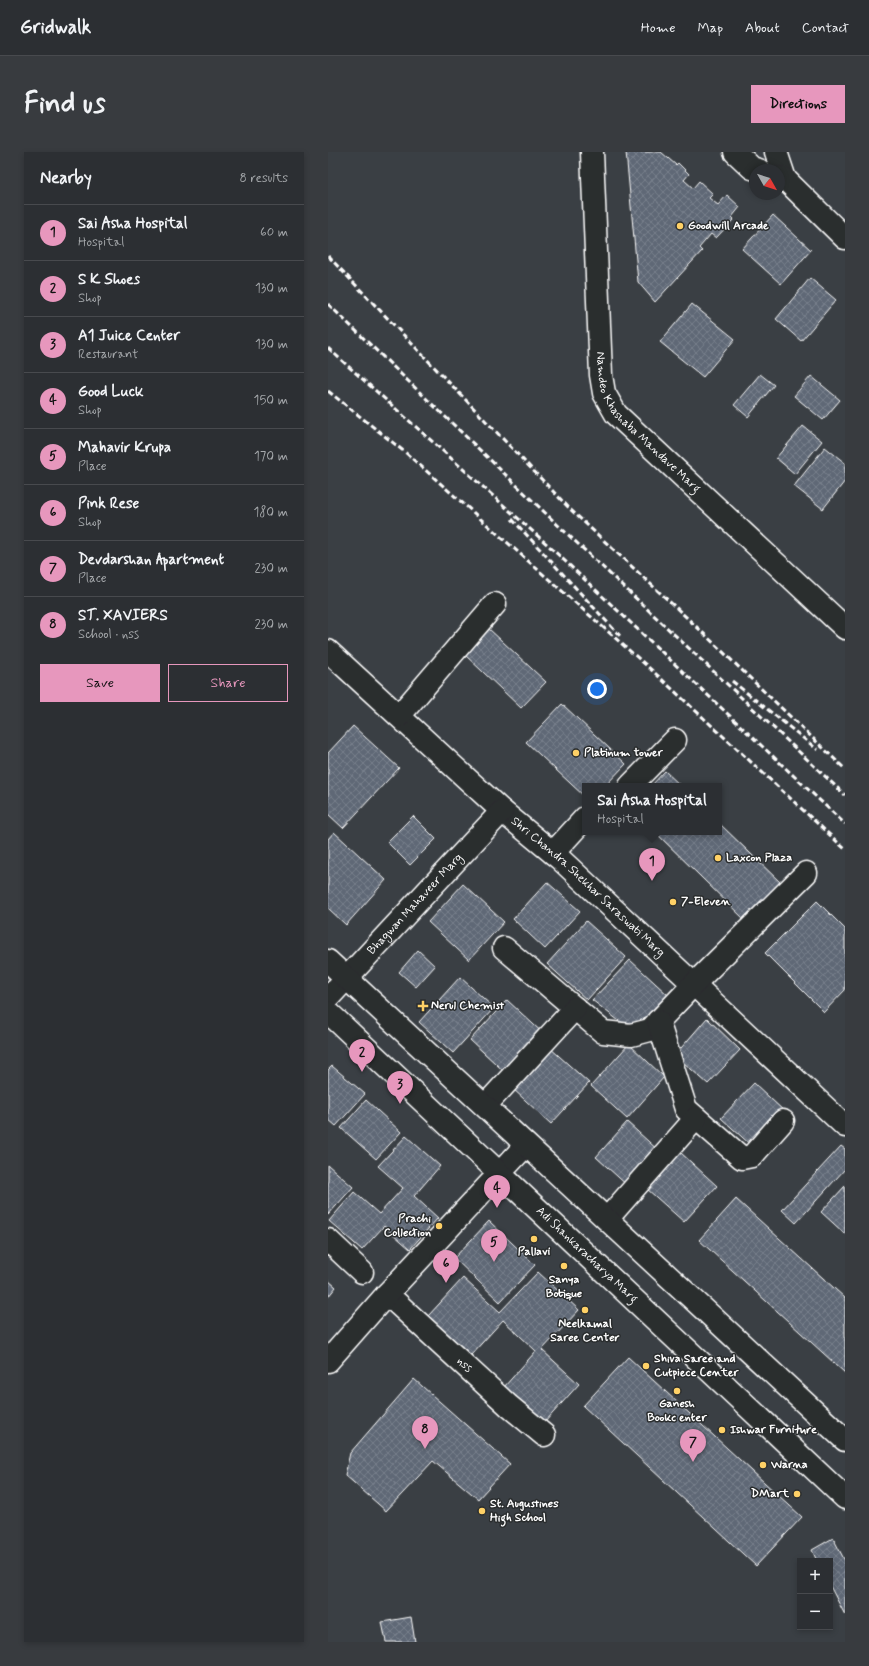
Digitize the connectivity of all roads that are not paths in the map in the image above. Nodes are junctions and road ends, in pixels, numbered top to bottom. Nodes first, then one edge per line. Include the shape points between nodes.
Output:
1 (592, 152) edge
2 (735, 152) edge
3 (772, 152) edge
4 (776, 152) edge
5 (750, 164) edge
6 (761, 164) edge
7 (779, 164) edge
8 (785, 181) edge
9 (845, 238) edge
10 (495, 604) dead end
11 (845, 628) edge
12 (328, 651) edge
13 (399, 716) junction
14 (675, 740) dead end
15 (650, 745) dead end
16 (616, 783) edge
17 (633, 783) edge
18 (502, 811) junction
19 (582, 822) edge
20 (582, 834) edge
21 (556, 855) junction
22 (806, 873) dead end
23 (504, 948) dead end
24 (328, 961) edge
25 (347, 978) junction
26 (694, 984) junction
27 (328, 998) edge
28 (575, 1008) junction
29 (328, 1012) edge
30 (658, 1021) junction
31 (485, 1106) junction
32 (696, 1118) junction
33 (783, 1121) dead end
34 (845, 1126) edge
35 (526, 1145) junction
36 (499, 1175) junction
37 (607, 1219) junction
38 (328, 1240) edge
39 (362, 1272) dead end
40 (387, 1294) junction
41 (328, 1361) edge
42 (544, 1434) dead end
43 (845, 1440) edge
44 (845, 1498) edge

1 - 11 street, Namdeo Khashaba Mandave Marg via 601,375 604,394 616,414
2 - 5 street
3 - 6 street
4 - 7 street
8 - 9 street
10 - 13 street
12 - 13 street, Shri Chandra Shekhar Saraswati Marg
13 - 18 street, Shri Chandra Shekhar Saraswati Marg
14 - 17 street
15 - 16 street
18 - 21 street, Shri Chandra Shekhar Saraswati Marg
18 - 25 street, Bhagwan Mahaveer Marg
19 - 21 street
20 - 21 street
21 - 26 street, Shri Chandra Shekhar Saraswati Marg
22 - 26 street
23 - 28 street
24 - 25 street
25 - 27 street, Bhagwan Mahaveer Marg
25 - 31 street
26 - 30 street
26 - 34 street, Shri Chandra Shekhar Saraswati Marg
28 - 30 street via 603,1032 632,1035 650,1030
28 - 31 street
29 - 36 street, Adi Shankaracharya Marg
30 - 32 street via 680,1096 686,1109
31 - 35 street
32 - 33 street via 742,1158 752,1156
32 - 37 street
35 - 36 street
35 - 37 street
36 - 40 street
36 - 44 street, Adi Shankaracharya Marg
37 - 43 street
38 - 39 street
40 - 41 street
40 - 42 street, nss via 509,1406

